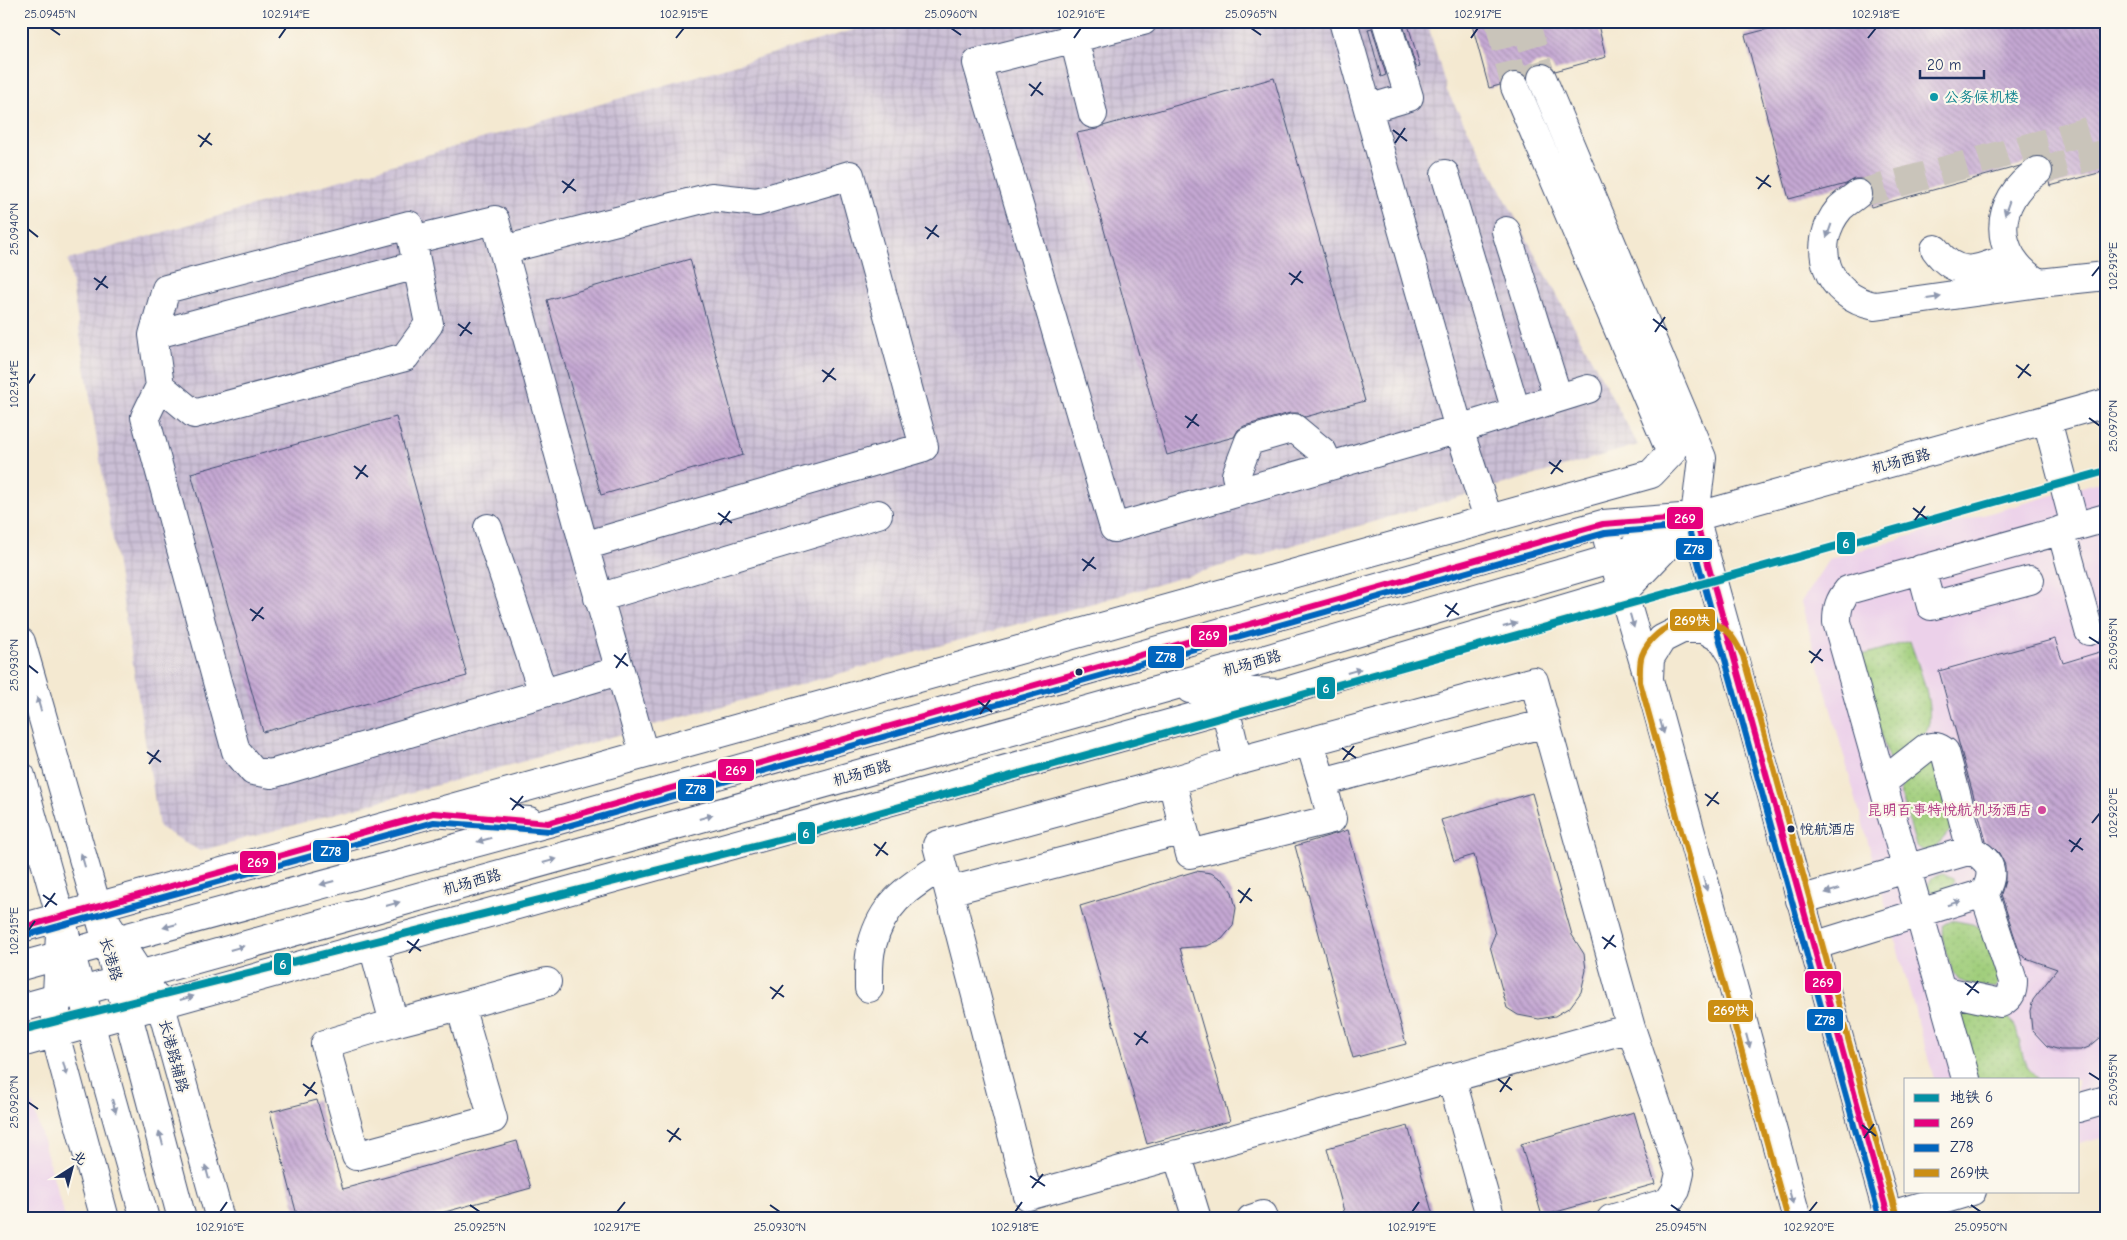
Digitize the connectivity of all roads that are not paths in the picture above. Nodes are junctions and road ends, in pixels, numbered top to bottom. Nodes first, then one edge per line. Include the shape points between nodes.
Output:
1 (1143, 21) edge
2 (1343, 21) edge
3 (1386, 21) edge
4 (1074, 39) junction
5 (1542, 78) tunnel mouth
6 (1515, 88) tunnel mouth
7 (1368, 109) junction
8 (1093, 114) dead end
9 (2038, 171) tunnel mouth
10 (1446, 174) dead end
11 (1858, 194) tunnel mouth
12 (1506, 231) dead end
13 (1935, 249) dead end
14 (503, 250) junction
15 (415, 253) junction
16 (2011, 256) junction
17 (2106, 276) edge
18 (2039, 283) junction
19 (153, 335) junction
20 (160, 386) junction
21 (1588, 389) dead end
22 (1558, 398) junction
23 (2106, 403) edge
24 (1516, 411) junction
25 (2047, 420) junction
26 (1459, 429) junction
27 (1327, 466) junction
28 (1240, 491) junction
29 (878, 514) dead end
30 (1695, 517) junction
31 (1488, 518) junction
32 (2106, 518) edge
33 (1603, 524) junction
34 (488, 528) dead end
35 (2068, 528) junction
36 (584, 546) junction
37 (1614, 558) junction
38 (1921, 569) junction
39 (2030, 580) dead end
40 (1624, 591) junction
41 (598, 598) junction
42 (2089, 631) dead end
43 (21, 642) edge
44 (1735, 659) junction
45 (618, 671) junction
46 (1649, 680) junction
47 (1166, 688) junction
48 (1280, 692) junction
49 (543, 693) junction
50 (1225, 708) junction
51 (1546, 723) junction
52 (1310, 743) junction
53 (644, 754) junction
54 (1238, 761) junction
55 (21, 776) edge
56 (1172, 781) junction
57 (1322, 782) junction
58 (1883, 782) junction
59 (433, 814) junction
60 (548, 822) junction
61 (1184, 830) junction
62 (1971, 850) junction
63 (1908, 870) junction
64 (946, 878) junction
65 (1984, 893) junction
66 (1800, 900) junction
67 (96, 907) junction
68 (1919, 914) junction
69 (61, 917) junction
70 (21, 928) edge
71 (112, 942) junction
72 (373, 946) junction
73 (1813, 946) junction
74 (65, 954) junction
75 (1932, 958) junction
76 (21, 966) edge
77 (129, 978) junction
78 (547, 982) dead end
79 (868, 988) dead end
80 (1941, 990) junction
81 (70, 994) junction
82 (161, 1006) junction
83 (460, 1006) junction
84 (21, 1008) edge
85 (128, 1015) junction
86 (394, 1023) junction
87 (91, 1025) junction
88 (1631, 1028) junction
89 (55, 1034) junction
90 (21, 1043) edge
91 (1944, 1062) dead end
92 (1451, 1077) junction
93 (1966, 1078) edge
94 (2106, 1100) edge
95 (2080, 1107) edge
96 (1177, 1154) junction
97 (1957, 1203) edge
98 (1889, 1217) edge
99 (105, 1219) edge
100 (145, 1219) edge
101 (182, 1219) edge
102 (220, 1219) edge
103 (1197, 1219) edge
104 (1251, 1219) edge
105 (1264, 1219) edge
106 (1491, 1219) edge
107 (1611, 1219) edge
108 (1797, 1219) edge

1 - 4 main road
2 - 7 main road
3 - 7 main road via 1409,97
4 - 8 main road
4 - 28 main road via 977,63 1114,528
5 - 30 main road via 1702,458
6 - 31 main road via 1671,453 1651,474
7 - 26 main road
9 -> 16 main road via 2016,190 2004,215 2005,243
10 - 24 main road
11 -> 18 main road via 1834,217 1825,240 1824,253 1830,276 1853,300 1875,306
12 - 22 main road
13 - 16 main road via 1948,263 1966,270 1983,268
14 - 15 main road via 495,220
14 - 36 main road
14 - 36 main road via 711,197 757,202 850,175 853,184 924,447
15 - 19 main road
15 - 19 main road via 409,225 166,290
15 - 20 main road via 429,324 405,357 194,414
16 - 18 main road via 2028,276
17 - 18 main road
19 - 20 main road
20 - 49 main road via 145,417 236,751 254,771 271,774
21 - 22 main road
22 - 24 main road
23 - 25 main road, 机场西路
24 - 26 main road
25 - 30 main road, 机场西路
25 - 35 main road
26 - 27 main road
26 - 31 main road
27 - 28 main road
27 - 28 main road via 1323,452 1294,428 1249,441 1236,475
29 - 41 main road
30 - 33 main road, 机场西路
30 - 37 main road, 机场西路
30 - 40 main road
30 - 44 main road
31 - 53 main road
32 - 35 main road
33 - 37 main road
33 - 60 main road, 机场西路
34 - 49 main road
35 - 38 main road
35 - 42 main road
36 - 41 main road
37 - 40 main road
37 - 47 main road, 机场西路
38 - 39 main road via 1931,606
38 - 58 main road via 1848,590 1837,608 1838,622
40 -> 46 main road
48 -> 40 main road
41 - 45 main road
67 -> 43 main road, 长港路
44 - 46 main road via 1723,640 1704,629 1682,629 1662,639 1650,658
44 - 66 main road
45 - 49 main road
45 - 53 main road
46 -> 108 main road
47 - 48 main road
77 -> 47 main road, 机场西路
48 - 50 main road
50 - 54 main road
50 - 72 main road
51 - 52 main road via 1534,681
51 - 57 main road
51 - 88 main road
52 - 54 main road
52 - 57 main road
53 - 59 main road
54 - 56 main road
55 - 69 main road
56 - 61 main road
56 - 64 main road via 937,845
57 - 61 main road via 1332,819 1190,854
58 - 62 main road via 1926,748 1940,748 1945,752
58 - 63 main road
59 - 60 main road
59 - 67 main road
60 -> 71 main road, 机场西路
61 - 64 main road
62 - 63 main road
62 - 65 main road via 1988,863 1991,874
63 -> 66 main road
63 - 68 main road
64 - 79 main road via 908,888 887,908 871,946
64 - 96 main road via 1028,1196
68 -> 65 main road
65 - 80 main road via 2013,991 2001,1003
66 - 73 main road
67 - 69 main road
67 - 71 main road, 长港路
68 - 73 main road
68 - 75 main road
69 - 70 main road
69 - 74 main road
71 - 74 main road, 机场西路
71 - 77 main road, 长港路
82 -> 72 main road
72 - 86 main road
73 - 98 main road
74 - 76 main road, 机场西路
74 - 81 main road
75 - 80 main road
75 - 91 main road via 1924,979 1925,990
77 - 81 main road, 机场西路
77 - 82 main road, 长港路辅路
77 - 85 main road, 长港路
78 - 83 main road
80 - 93 main road
81 - 84 main road, 机场西路
81 - 87 main road
81 - 89 main road
82 - 85 main road
102 -> 82 main road, 长港路辅路
83 - 86 main road
83 - 86 main road via 493,1119 356,1156 325,1044
85 - 87 main road
101 -> 85 main road, 长港路
87 - 89 main road
87 -> 100 main road
88 - 92 main road
88 - 107 main road via 1680,1173 1676,1190 1668,1202
89 - 90 main road
89 -> 99 main road
92 - 96 main road
92 - 106 main road
94 - 95 main road
96 - 103 main road
97 - 98 main road
104 - 105 main road via 1263,1215

